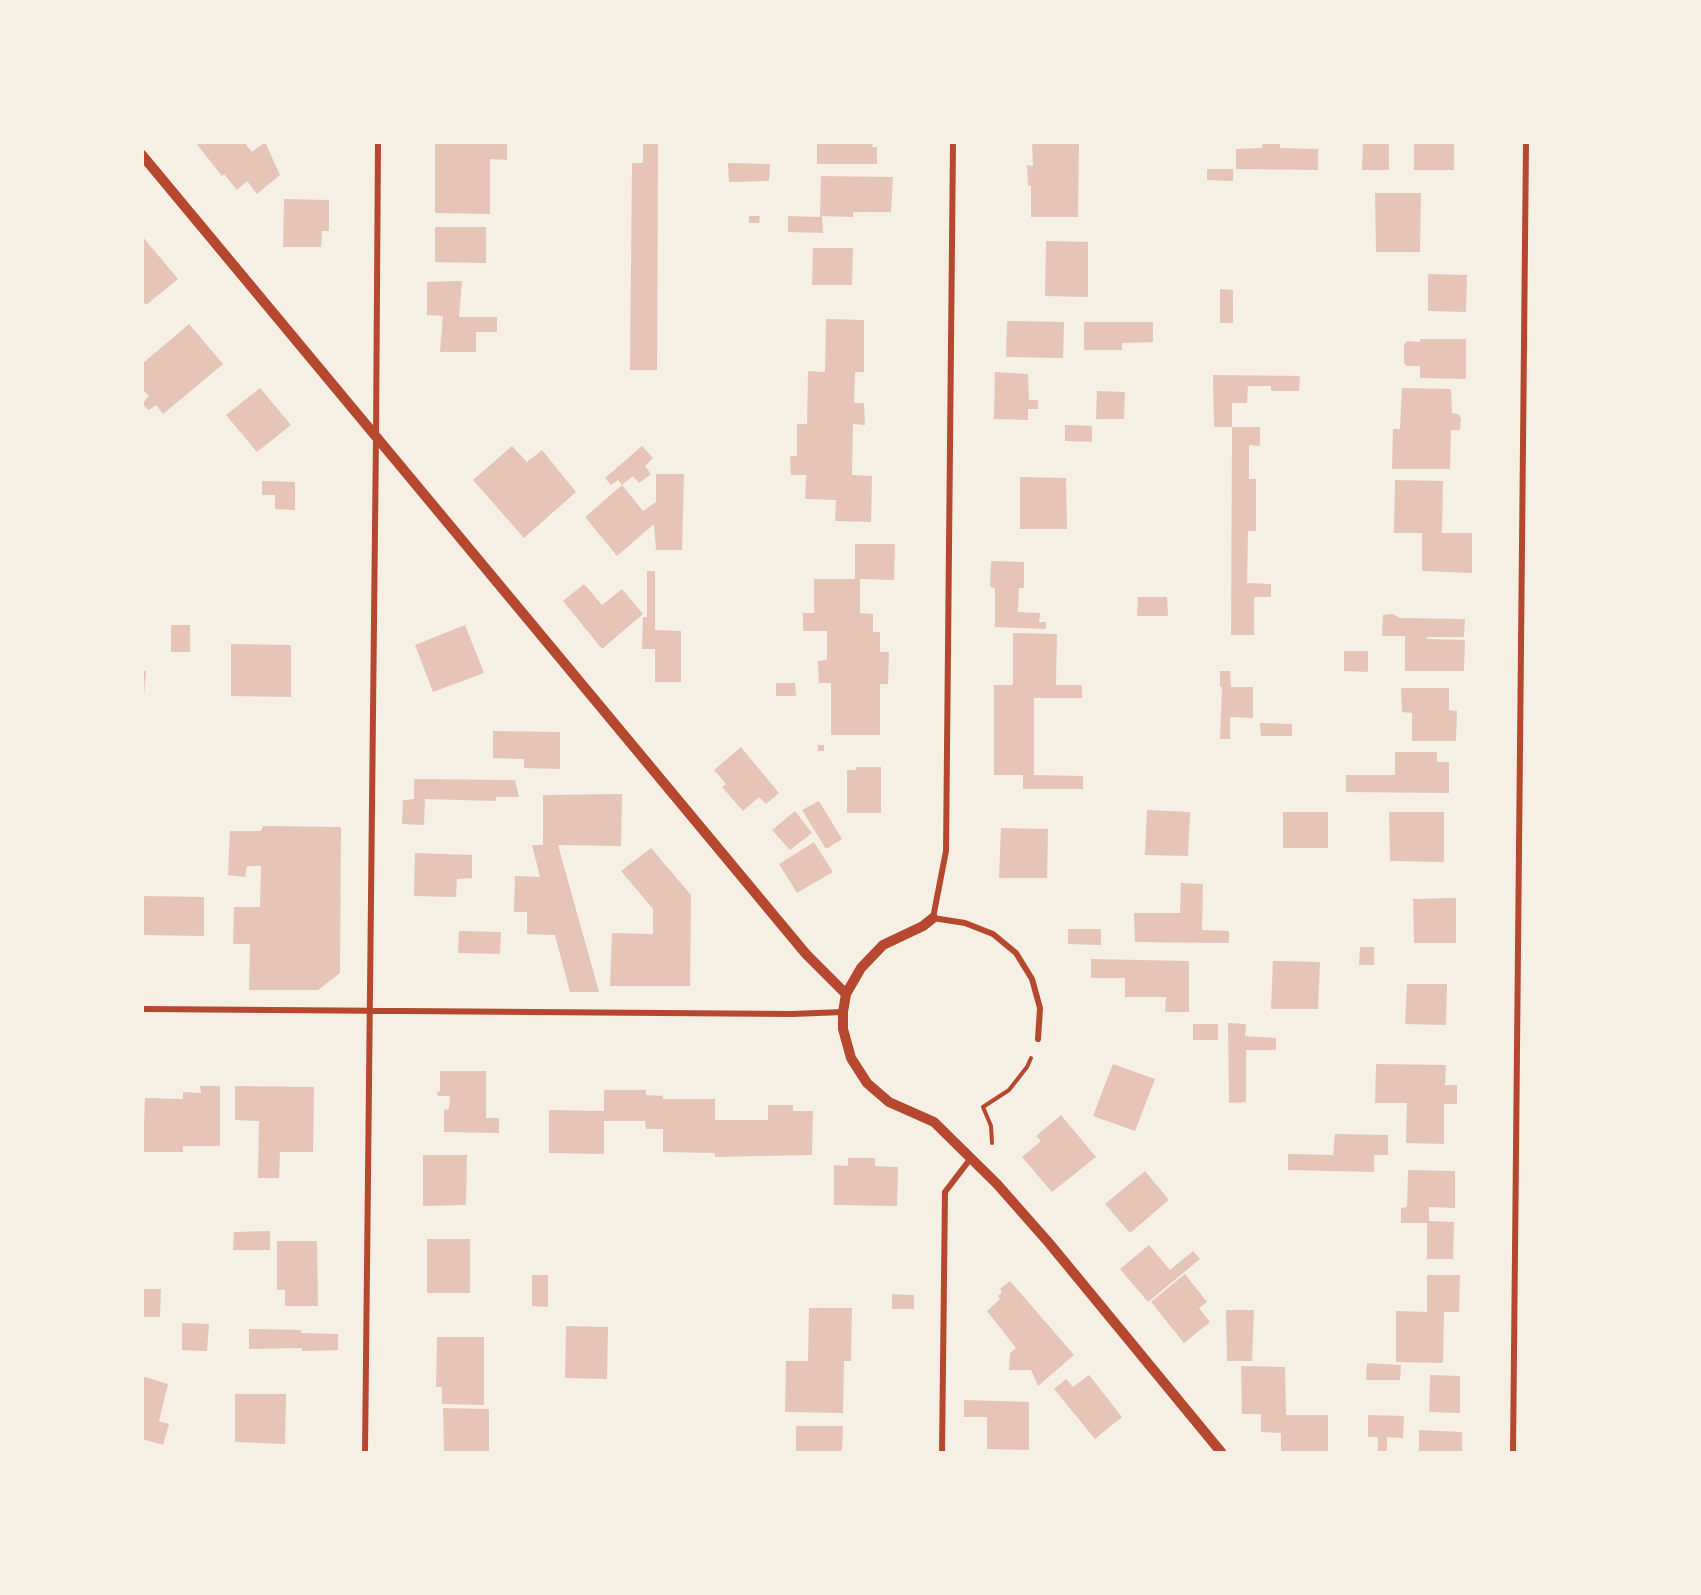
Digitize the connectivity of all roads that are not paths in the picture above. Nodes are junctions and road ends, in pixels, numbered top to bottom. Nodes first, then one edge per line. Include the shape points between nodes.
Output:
1 (378, 142) edge
2 (954, 142) edge
3 (1526, 142) edge
4 (142, 155) edge
5 (376, 436) junction
6 (933, 918) junction
7 (846, 994) junction
8 (142, 1009) edge
9 (369, 1011) junction
10 (843, 1012) junction
11 (1038, 1039) road end
12 (971, 1158) junction
13 (365, 1452) edge
14 (942, 1452) edge
15 (1221, 1452) edge
16 (1513, 1452) edge

1 - 5 street
2 - 6 street via 946,851
3 - 16 street
4 - 5 street
5 - 7 street via 806,954
5 - 9 street
6 - 7 street via 883,945 861,968
6 - 11 street via 965,923 993,934 1016,953 1032,979 1040,1008
7 - 10 street
8 - 9 street
9 - 10 street
9 - 13 street
10 - 12 street via 851,1058 867,1083 889,1102 934,1122
12 - 14 street via 945,1191
12 - 15 street via 998,1184

